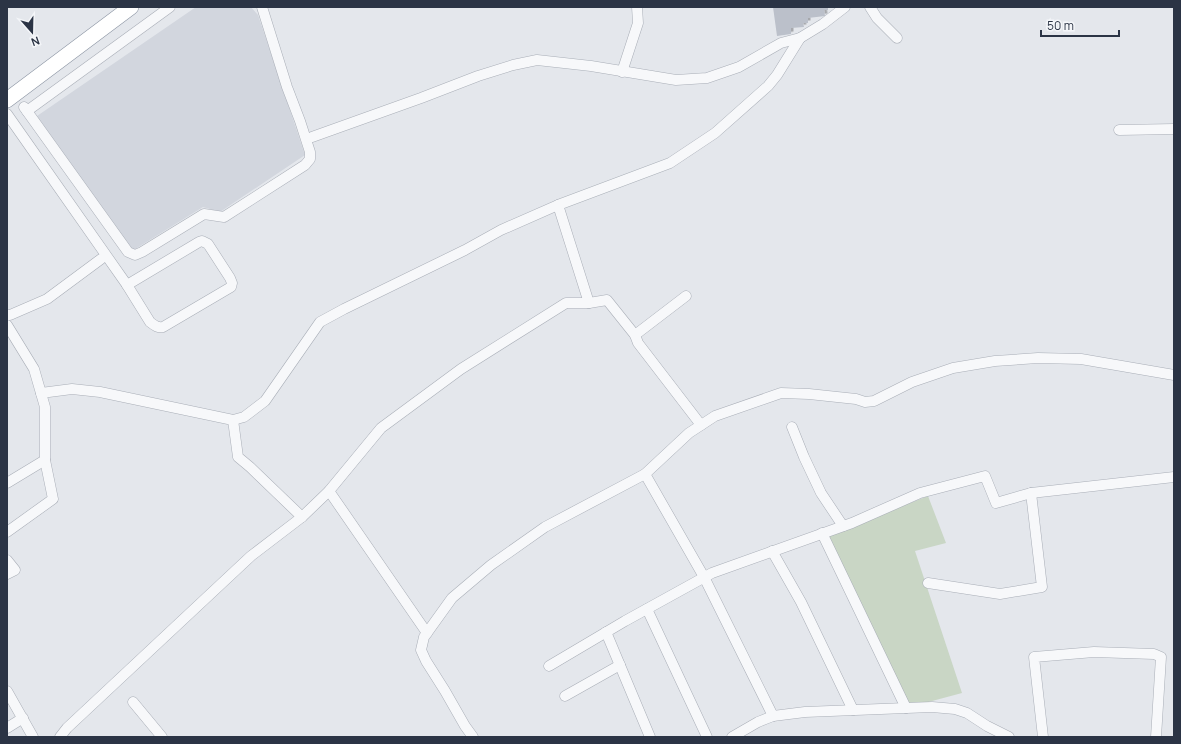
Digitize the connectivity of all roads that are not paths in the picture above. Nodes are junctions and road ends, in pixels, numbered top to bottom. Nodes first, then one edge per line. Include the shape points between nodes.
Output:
1 (131, 7) edge
2 (170, 7) edge
3 (262, 7) edge
4 (637, 7) edge
5 (845, 7) edge
6 (870, 7) edge
7 (800, 38) junction
8 (897, 38) dead end
9 (622, 72) junction
10 (7, 100) edge
11 (7, 114) edge
12 (1174, 129) edge
13 (1119, 130) dead end
14 (312, 137) dead end
15 (558, 206) junction
16 (101, 259) dead end
17 (127, 285) junction
18 (686, 296) dead end
19 (589, 304) junction
20 (7, 315) edge
21 (7, 325) edge
22 (634, 335) junction
23 (1174, 375) edge
24 (41, 393) junction
25 (233, 420) junction
26 (701, 425) junction
27 (792, 427) dead end
28 (45, 460) junction
29 (645, 474) junction
30 (1174, 477) edge
31 (7, 483) edge
32 (329, 491) junction
33 (1031, 493) junction
34 (302, 517) junction
35 (843, 526) junction
36 (7, 532) edge
37 (822, 533) junction
38 (772, 551) junction
39 (7, 560) edge
40 (7, 574) edge
41 (704, 577) junction
42 (928, 583) dead end
43 (647, 609) junction
44 (427, 632) junction
45 (606, 632) junction
46 (620, 665) junction
47 (549, 666) dead end
48 (7, 691) edge
49 (565, 696) dead end
50 (133, 702) dead end
51 (906, 708) junction
52 (853, 710) junction
53 (773, 716) junction
54 (23, 718) junction
55 (7, 728) edge
56 (33, 737) edge
57 (60, 737) edge
58 (162, 737) edge
59 (473, 737) edge
60 (650, 737) edge
61 (707, 737) edge
62 (732, 737) edge
63 (1009, 737) edge
64 (1043, 737) edge
65 (1156, 737) edge

1 - 10 highway
2 - 3 street via 25,109 128,252 135,255 204,214 224,217 305,165 310,159 300,120
4 - 9 street via 638,23
5 - 7 street
6 - 8 street
7 - 9 street via 781,43 739,67 707,78 676,80
7 - 15 street via 768,86 715,133 670,163
9 - 14 street via 537,60 513,65
11 - 17 street
12 - 13 street
15 - 19 street
15 - 25 street via 501,230 320,322 265,401 244,417
16 - 20 street via 47,299
17 - 17 street via 150,322 159,328 228,290 232,283 208,244 199,242
18 - 22 street
19 - 22 street via 607,300
19 - 32 street via 566,303 461,369 381,428
21 - 24 street via 34,369
22 - 26 street
23 - 26 street via 1081,359 995,361 953,368 912,382 874,401 780,393 715,416
24 - 25 street via 72,389 100,392
24 - 28 street via 45,407
25 - 34 street via 238,457
26 - 29 street
27 - 35 street via 821,493
28 - 31 street
28 - 36 street via 53,499
29 - 41 street
29 - 44 street via 545,527 491,565 452,598
30 - 33 street
32 - 34 street
32 - 44 street
33 - 35 street via 996,502 985,476 920,493
33 - 42 street via 1042,587 1000,594
34 - 57 street via 251,556
35 - 37 street
37 - 38 street
37 - 51 street
38 - 41 street
38 - 52 street via 801,602
39 - 40 street via 15,570
41 - 43 street
41 - 53 street
43 - 45 street
43 - 61 street
44 - 59 street via 422,650 426,661
45 - 46 street
45 - 47 street
46 - 49 street
46 - 60 street
48 - 54 street
50 - 58 street
51 - 52 street
51 - 63 street via 955,709
52 - 53 street
53 - 62 street
54 - 55 street
54 - 56 street
64 - 65 street via 1034,657 1094,652 1154,654 1161,657

